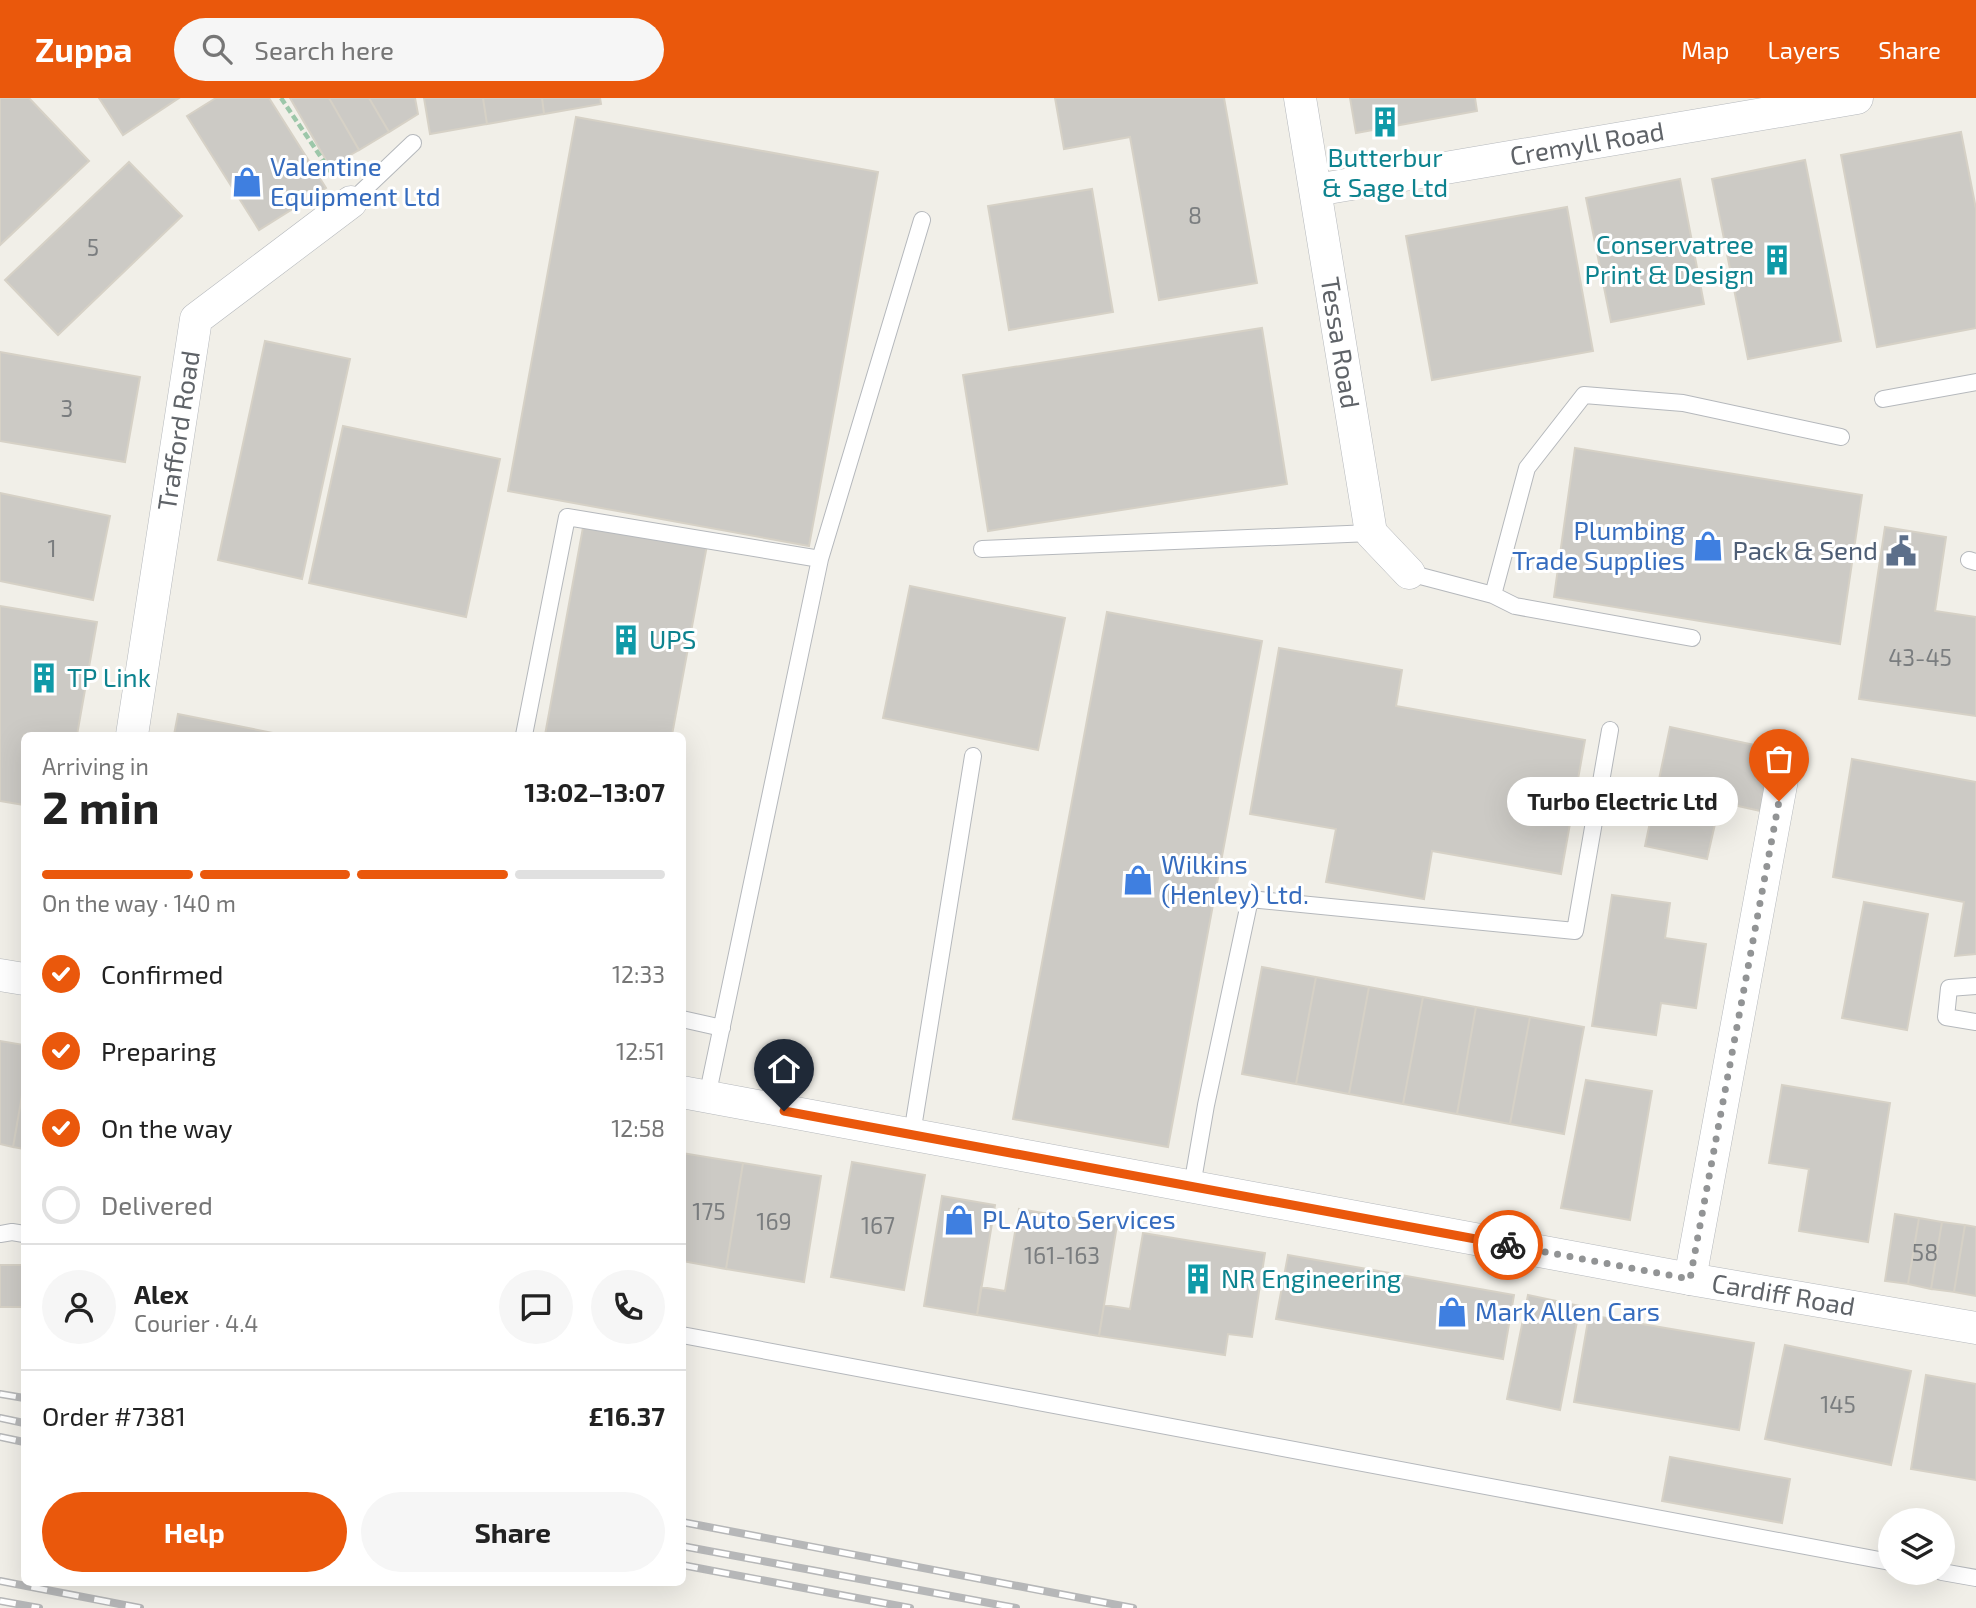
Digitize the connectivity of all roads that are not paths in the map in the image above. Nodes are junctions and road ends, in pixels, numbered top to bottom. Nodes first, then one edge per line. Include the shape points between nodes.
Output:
1 (1300, 98) edge
2 (1857, 98) edge
3 (413, 143) dead end
4 (1316, 190) junction
5 (351, 202) joint
6 (922, 220) dead end
7 (1976, 382) edge
8 (1884, 399) dead end
9 (1841, 437) dead end
10 (1371, 533) junction
11 (982, 549) dead end
12 (820, 558) junction
13 (1409, 573) joint
14 (1493, 595) junction
15 (1692, 638) dead end
16 (1610, 730) dead end
17 (132, 732) edge
18 (525, 732) edge
19 (973, 756) dead end
20 (1783, 774) dead end
21 (0, 975) edge
22 (21, 978) edge
23 (1976, 986) edge
24 (686, 1020) edge
25 (1976, 1022) edge
26 (722, 1028) junction
27 (695, 1095) edge
28 (912, 1135) junction
29 (1192, 1186) junction
30 (0, 1234) edge
31 (21, 1234) edge
32 (1690, 1279) junction
33 (1976, 1328) edge
34 (686, 1336) edge
35 (1878, 1560) edge
36 (1955, 1574) edge
37 (1976, 1578) edge

1 - 4 street, Tessa Road
2 - 4 street, Cremyll Road
3 - 5 lane
4 - 10 street, Tessa Road
5 - 17 street, Trafford Road via 196,319
6 - 12 lane
7 - 8 lane
9 - 14 lane via 1683,403 1584,396 1527,468
10 - 11 lane
10 - 13 street
12 - 18 lane via 567,517
12 - 26 lane
13 - 14 lane
14 - 15 lane via 1515,606
16 - 29 lane via 1575,931 1250,899
19 - 28 lane
20 - 32 street
21 - 22 street
23 - 25 lane via 1949,988 1946,1017
24 - 26 lane
26 - 27 lane
27 - 28 street, Cardiff Road
28 - 29 street, Cardiff Road
29 - 32 street, Cardiff Road
30 - 31 lane
32 - 33 street, Cardiff Road
34 - 35 lane
36 - 37 lane

